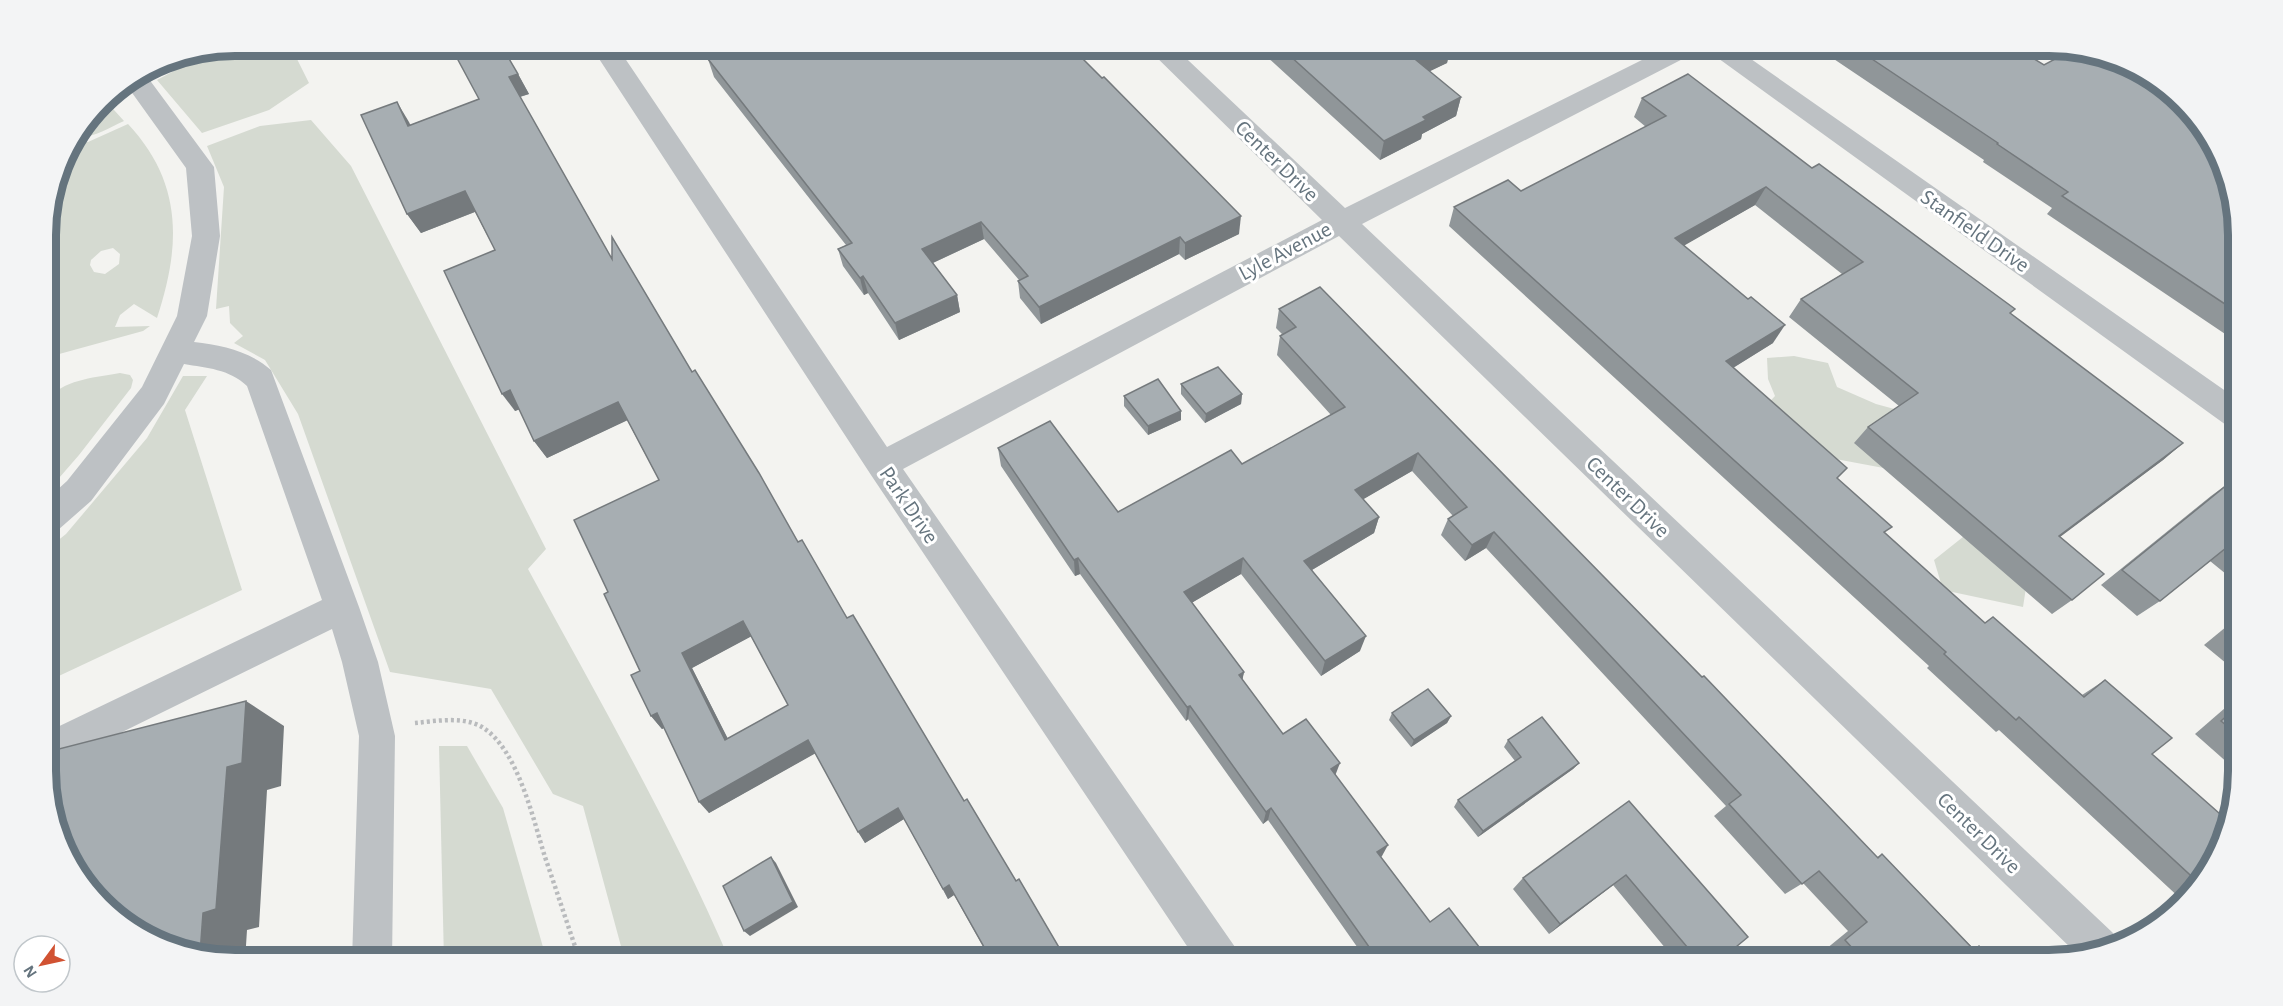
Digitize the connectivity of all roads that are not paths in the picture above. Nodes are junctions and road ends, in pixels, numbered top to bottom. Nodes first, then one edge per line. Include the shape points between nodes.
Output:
1 (610, 56) edge
2 (1168, 56) edge
3 (1671, 56) edge
4 (1730, 56) edge
5 (139, 83) edge
6 (1340, 222) junction
7 (175, 351) junction
8 (2228, 410) edge
9 (882, 465) junction
10 (55, 512) edge
11 (342, 607) junction
12 (55, 747) edge
13 (2095, 944) edge
14 (372, 950) edge
15 (1213, 950) edge

1 - 9 street, Park Drive
2 - 6 street, Center Drive
3 - 6 street, Lyle Avenue
4 - 8 street, Stanfield Drive
5 - 7 street via 200,167 206,236 192,315
6 - 9 street, Lyle Avenue
6 - 13 street, Center Drive
7 - 10 street via 153,395 79,491
7 - 11 street via 233,360 249,368 260,380
9 - 15 street, Park Drive
11 - 12 street
11 - 14 street via 377,736

